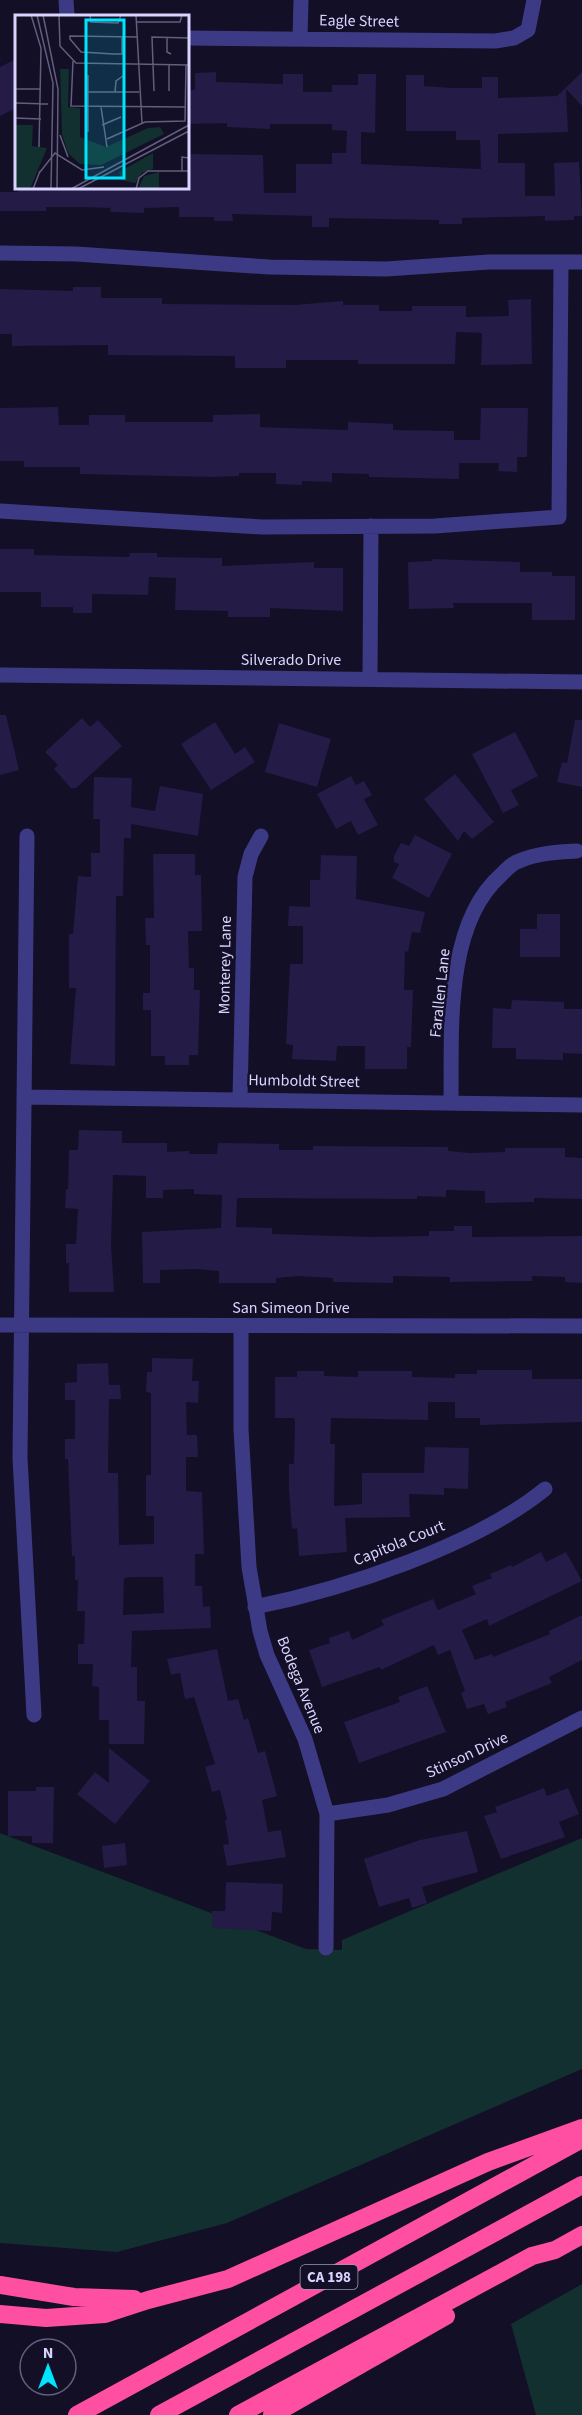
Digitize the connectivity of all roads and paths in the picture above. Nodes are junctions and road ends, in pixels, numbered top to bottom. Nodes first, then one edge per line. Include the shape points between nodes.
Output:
1 (66, 0) edge
2 (301, 0) edge
3 (534, 0) edge
4 (68, 15) edge
5 (189, 38) edge
6 (300, 38) junction
7 (0, 253) edge
8 (561, 262) junction
9 (582, 262) edge
10 (0, 511) edge
11 (371, 526) junction
12 (0, 675) edge
13 (370, 678) junction
14 (582, 682) edge
15 (27, 836) dead end
16 (261, 836) dead end
17 (577, 851) dead end
18 (25, 1097) junction
19 (240, 1098) junction
20 (451, 1101) junction
21 (582, 1105) edge
22 (0, 1325) edge
23 (22, 1325) junction
24 (241, 1326) junction
25 (582, 1326) edge
26 (545, 1489) dead end
27 (255, 1607) junction
28 (34, 1715) dead end
29 (582, 1718) edge
30 (327, 1814) junction
31 (326, 1948) dead end
32 (582, 2128) edge
33 (582, 2139) edge
34 (582, 2185) edge
35 (582, 2235) edge
36 (555, 2250) junction
37 (0, 2285) edge
38 (148, 2300) junction
39 (0, 2314) edge
40 (77, 2415) edge
41 (159, 2415) edge
42 (238, 2415) edge
43 (272, 2415) edge

1 - 4 street
2 - 6 street
3 - 6 street, Eagle Street via 528,30 514,38
5 - 6 street, Eagle Street
7 - 8 street via 76,254 281,268 386,269
8 - 9 street
8 - 11 street via 559,517 435,526
10 - 11 street via 262,527
11 - 13 street
12 - 13 street, Silverado Drive
13 - 14 street, Silverado Drive
15 - 18 street
16 - 19 street, Monterey Lane via 245,877
17 - 20 street, Farallen Lane via 548,852 517,861 487,887 466,928 456,978
18 - 19 street, Humboldt Street
18 - 23 street
19 - 20 street, Humboldt Street
20 - 21 street, Humboldt Street
22 - 23 street, San Simeon Drive
23 - 24 street, San Simeon Drive
23 - 28 street via 20,1458
24 - 25 street, San Simeon Drive
24 - 27 street, Bodega Avenue via 244,1507
26 - 27 street, Capitola Court via 481,1529 415,1558 311,1594
27 - 30 street, Bodega Avenue via 267,1655 305,1739
29 - 30 street, Stinson Drive via 443,1789 388,1805
30 - 31 street, Bodega Avenue
32 - 38 highway via 488,2162 228,2279
33 - 40 highway, CA 198
34 - 41 highway, CA 198
35 - 36 highway
36 - 42 highway via 532,2256
36 - 43 highway via 539,2264
37 - 38 highway via 74,2297
38 - 39 highway via 105,2314 46,2318

